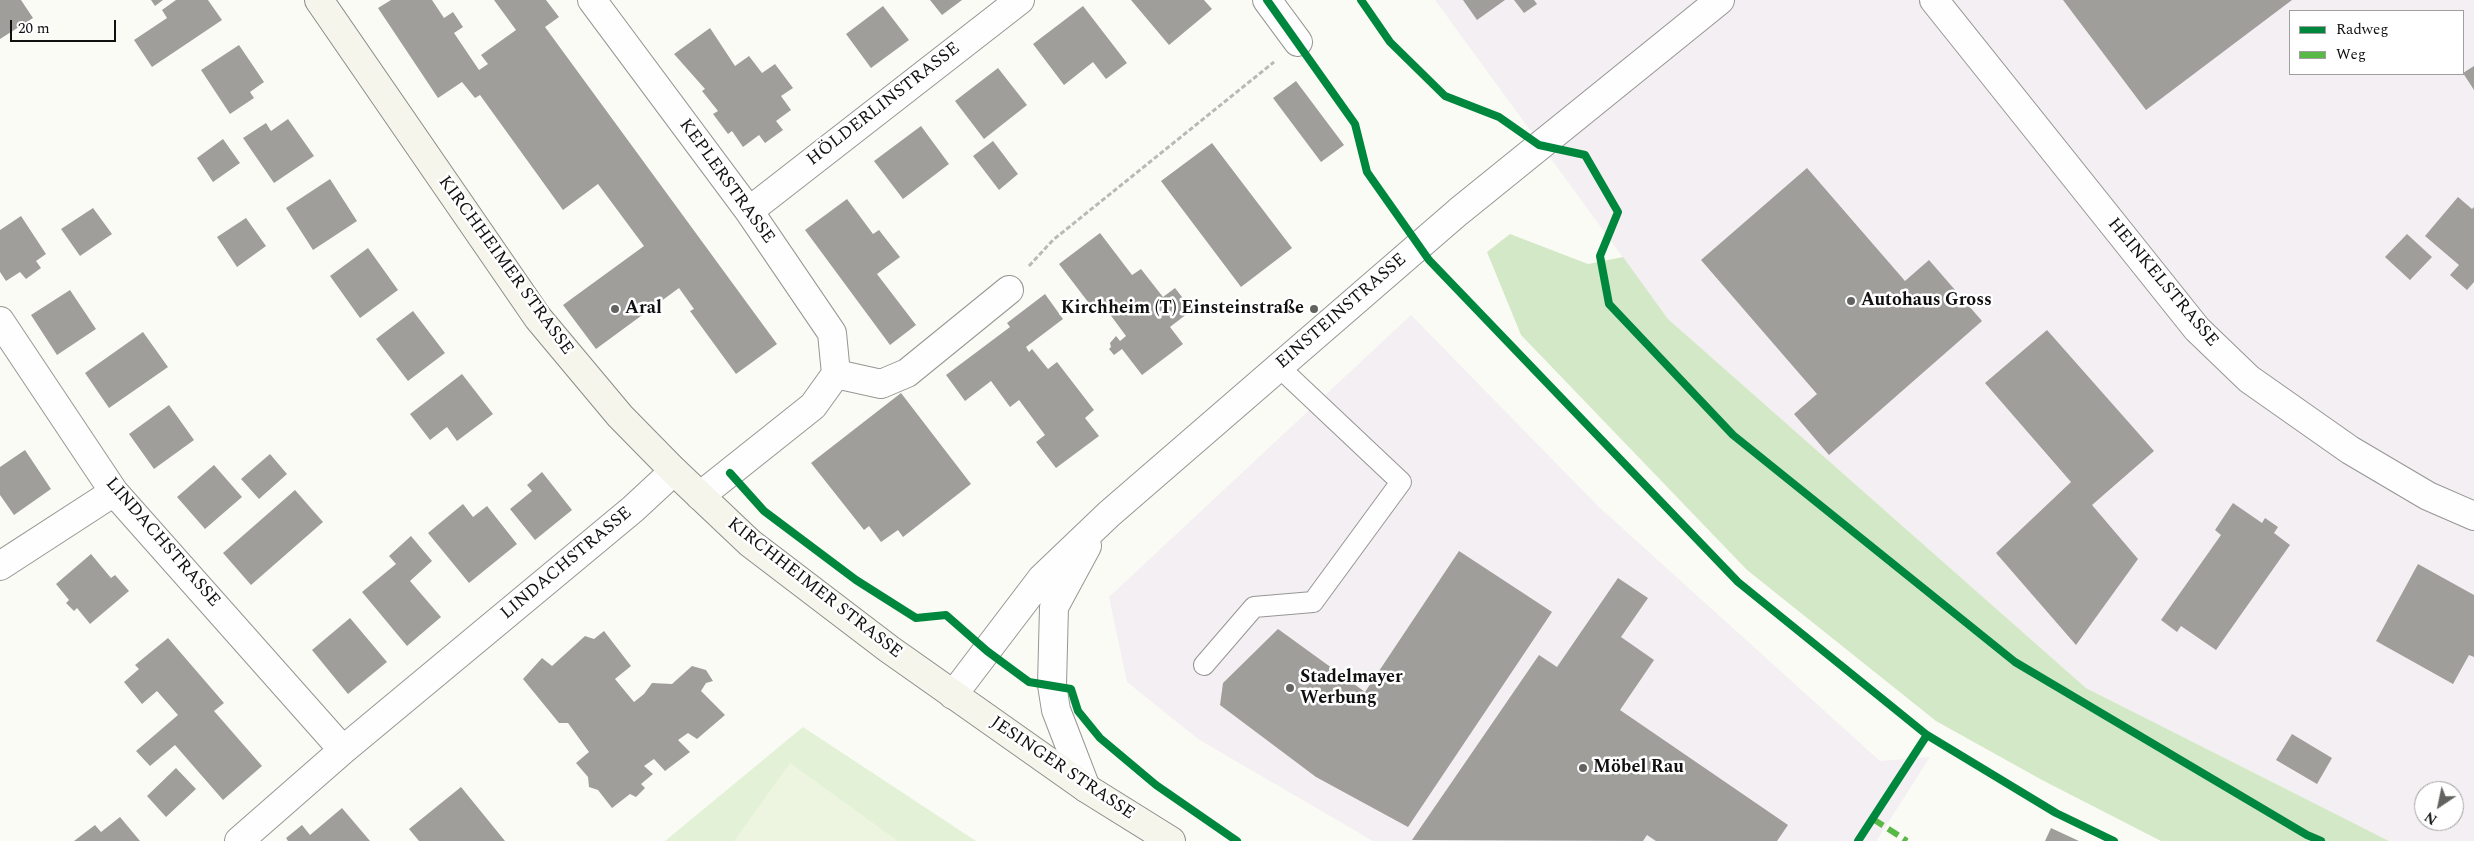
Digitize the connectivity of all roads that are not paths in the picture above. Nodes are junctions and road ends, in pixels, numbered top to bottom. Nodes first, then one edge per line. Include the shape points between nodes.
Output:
1 (319, 0) edge
2 (592, 0) edge
3 (1020, 0) edge
4 (1267, 0) edge
5 (1720, 0) edge
6 (1934, 0) edge
7 (1298, 42) road end
8 (748, 211) junction
9 (1009, 290) road end
10 (0, 320) edge
11 (1279, 366) junction
12 (836, 374) junction
13 (674, 471) junction
14 (114, 492) junction
15 (700, 496) junction
16 (1109, 514) junction
17 (2474, 516) edge
18 (0, 566) edge
19 (1204, 665) dead end
20 (953, 695) junction
21 (344, 750) junction
22 (1086, 788) junction
23 (239, 841) edge
24 (1171, 841) edge

1 - 13 main road, KIRCHHEIMER STRASSE via 538,318 620,416
2 - 8 street, KEPLERSTRASSE
3 - 8 street, HÖLDERLINSTRASSE
4 - 7 street
5 - 11 street, EINSTEINSTRASSE via 1595,99
6 - 17 street, HEINKELSTRASSE via 2191,322 2249,379 2350,450 2428,496
8 - 12 street, KEPLERSTRASSE via 832,333
9 - 12 street via 907,373 881,384
10 - 14 street, LINDACHSTRASSE
11 - 16 street, EINSTEINSTRASSE
11 - 19 lane via 1401,482 1313,602 1254,607
12 - 15 street via 813,406
13 - 15 main road, KIRCHHEIMER STRASSE
13 - 21 street, LINDACHSTRASSE via 633,509
14 - 18 street
14 - 21 street, LINDACHSTRASSE
15 - 20 main road, KIRCHHEIMER STRASSE via 750,543
16 - 20 street, EINSTEINSTRASSE via 1042,578
16 - 22 street, EINSTEINSTRASSE via 1090,541 1054,607 1052,685 1056,710
20 - 22 main road, JESINGER STRASSE
21 - 23 street, LINDACHSTRASSE
22 - 24 main road, JESINGER STRASSE

